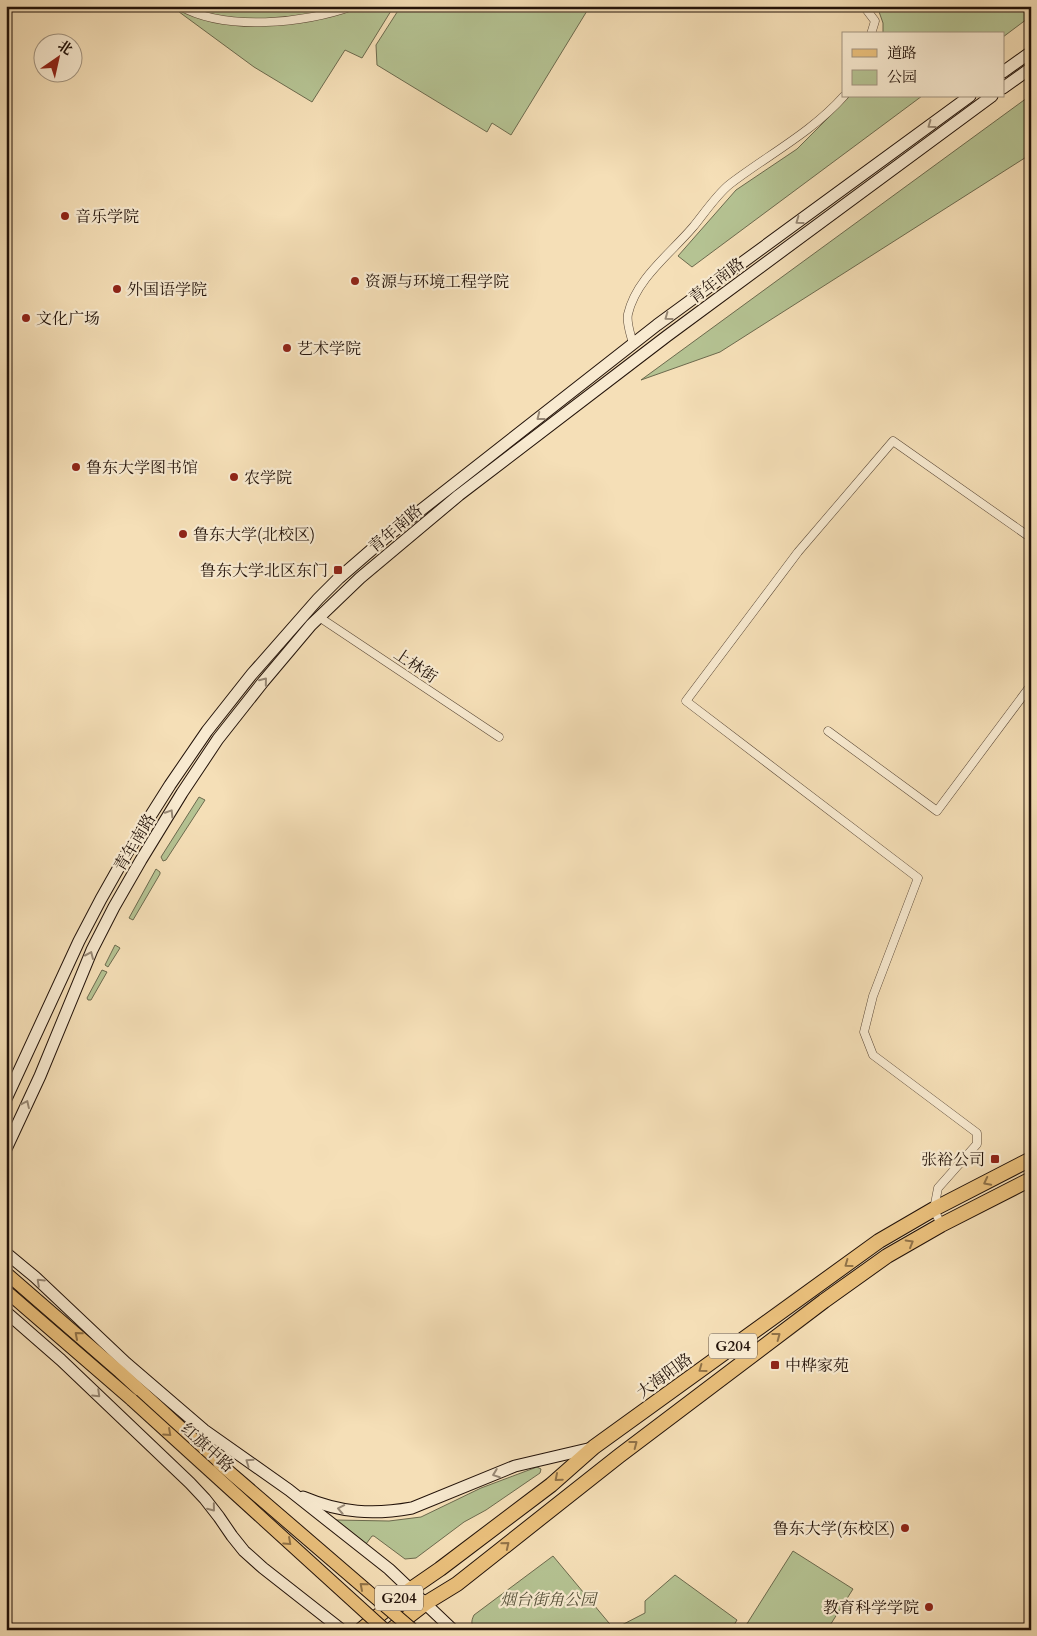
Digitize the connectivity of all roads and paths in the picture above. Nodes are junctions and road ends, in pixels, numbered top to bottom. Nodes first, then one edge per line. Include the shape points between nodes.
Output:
1 (180, 6) edge
2 (353, 6) edge
3 (862, 6) edge
4 (872, 32) edge
5 (1031, 52) edge
6 (1031, 68) edge
7 (1004, 71) edge
8 (1004, 87) edge
9 (842, 98) edge
10 (967, 98) edge
11 (989, 98) edge
12 (633, 344) junction
13 (1031, 538) edge
14 (319, 617) junction
15 (1031, 685) edge
16 (828, 732) dead end
17 (498, 737) dead end
18 (6, 1099) edge
19 (6, 1149) edge
20 (1031, 1159) edge
21 (1031, 1179) edge
22 (934, 1209) junction
23 (941, 1224) junction
24 (6, 1253) edge
25 (6, 1273) edge
26 (6, 1291) edge
27 (6, 1312) edge
28 (142, 1389) junction
29 (594, 1447) junction
30 (289, 1490) junction
31 (411, 1589) junction
32 (426, 1603) junction
33 (452, 1629) edge
34 (342, 1630) edge
35 (360, 1630) edge
36 (385, 1630) edge
37 (390, 1630) edge
38 (413, 1630) edge

1 - 2 street via 223,21 258,23 333,14
3 - 4 street via 875,21
5 - 7 main road
6 - 8 main road
9 - 12 street via 832,110 728,186 653,270 633,297 627,317
10 -> 12 main road, 青年南路
11 - 14 main road, 青年南路 via 682,324 459,495
12 -> 18 main road, 青年南路 via 429,503 339,578 252,674 207,731 127,853 79,941
13 - 22 street via 893,441 798,552 686,702 918,878 873,996 864,1032 873,1055 977,1133 977,1144 938,1188
14 - 17 street, 上林街
19 -> 14 main road, 青年南路 via 92,950 141,860 218,739
15 - 16 street via 937,811
20 -> 22 highway, 大海阳路 / G204
21 - 23 highway, G204
22 - 23 street
22 -> 29 highway, 大海阳路 / G204 via 879,1242
32 -> 23 highway, G204 via 468,1576 562,1499 824,1301 887,1256
28 -> 24 main road via 126,1363
28 -> 25 main road, 红旗中路
26 - 28 main road, 红旗中路
27 -> 34 main road via 62,1360 190,1483 244,1551
30 -> 28 main road
28 -> 36 main road, 红旗中路, bridge
38 -> 28 main road, 红旗中路, bridge via 219,1462
29 -> 30 main road via 515,1466 412,1508 395,1511 343,1510 322,1505
29 -> 31 highway, 大海阳路 / G204 via 551,1485
30 - 31 main road
31 - 32 main road
31 - 35 highway, 大海阳路 / G204
32 - 33 main road
32 - 37 highway, G204

